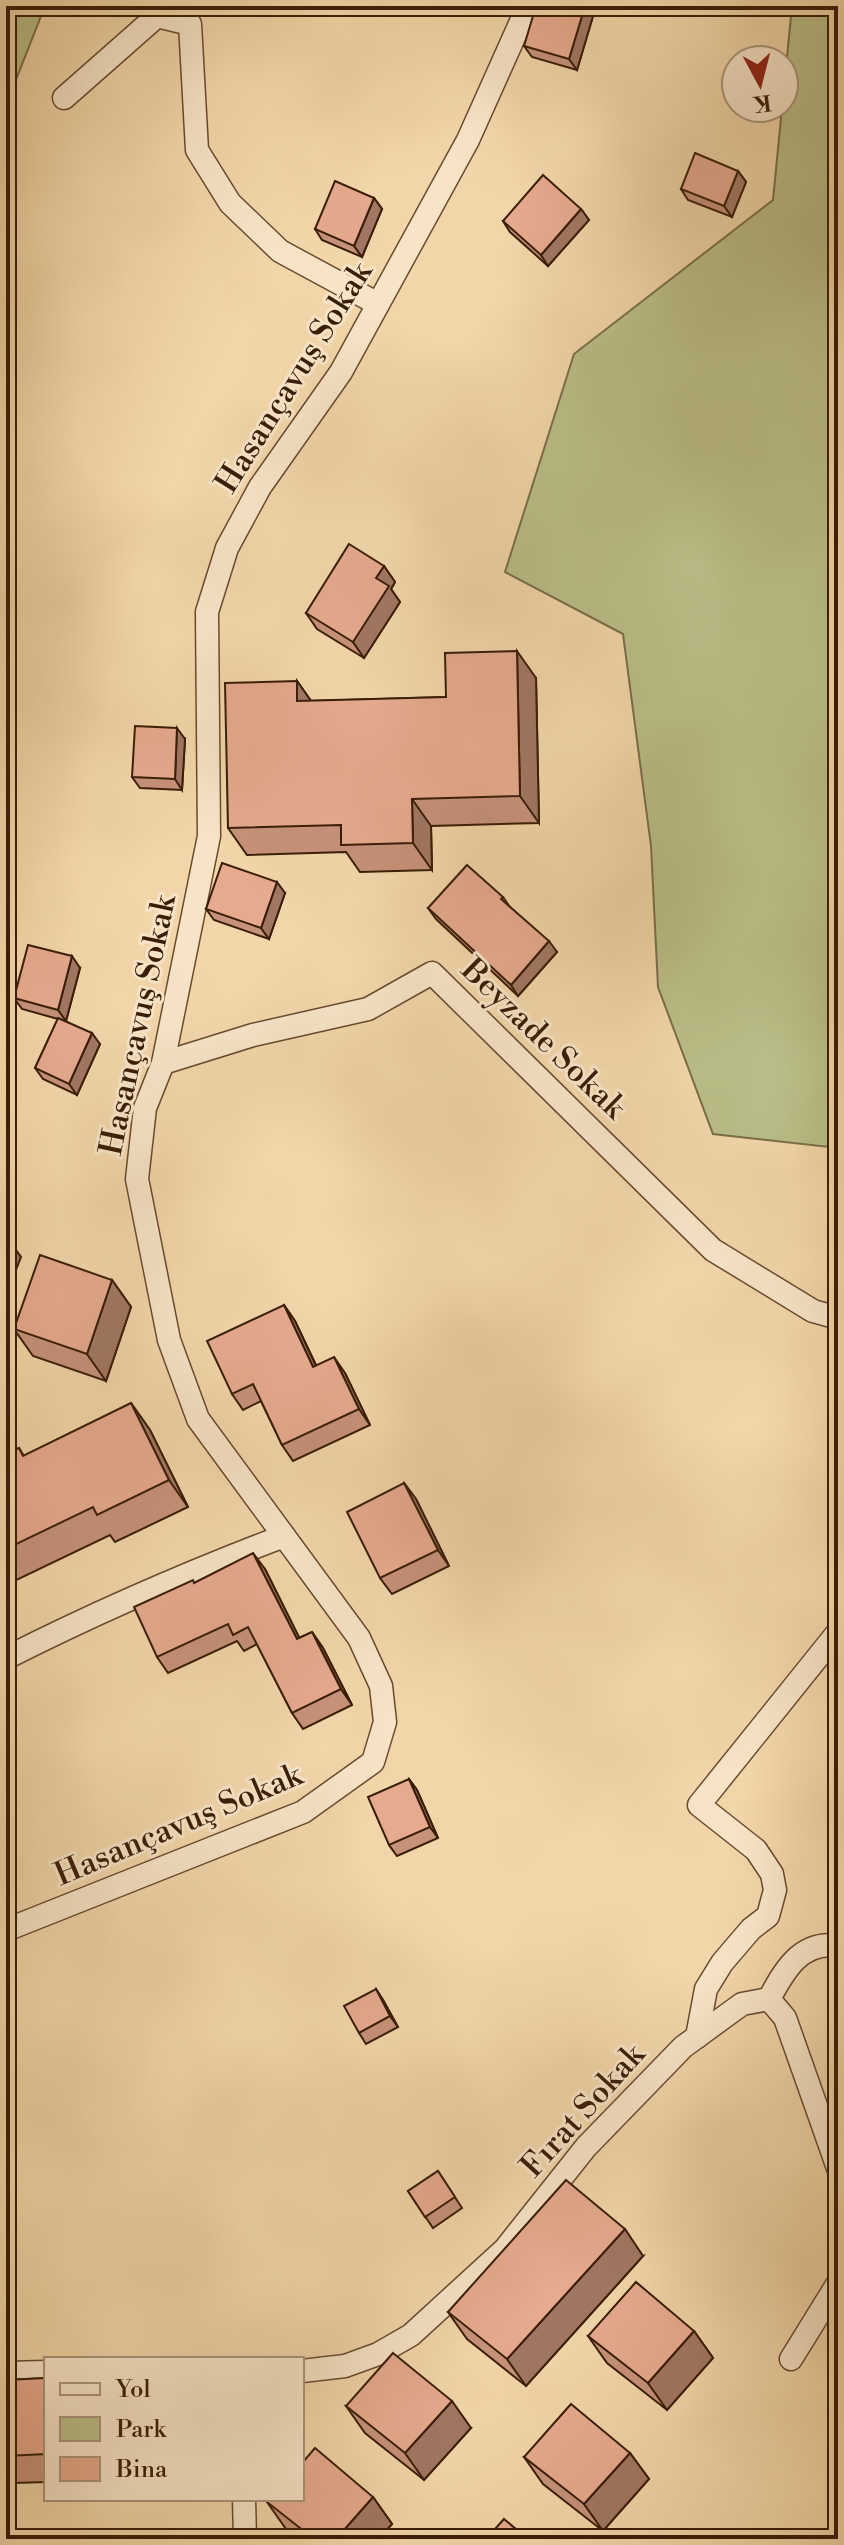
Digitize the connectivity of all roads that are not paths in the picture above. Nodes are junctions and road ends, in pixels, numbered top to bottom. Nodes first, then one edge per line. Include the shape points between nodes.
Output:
1 (528, 6) edge
2 (64, 98) dead end
3 (378, 304) junction
4 (163, 1063) junction
5 (838, 1318) edge
6 (284, 1536) junction
7 (838, 1632) edge
8 (6, 1658) edge
9 (6, 1930) edge
10 (838, 1946) edge
11 (769, 1999) junction
12 (697, 2037) junction
13 (838, 2168) edge
14 (838, 2283) edge
15 (791, 2359) dead end
16 (304, 2371) edge
17 (44, 2372) edge
18 (6, 2373) edge
19 (244, 2501) edge
20 (245, 2539) edge

1 - 3 street, Hasançavuş Sokak via 468,140
2 - 3 street via 157,16 190,24 197,150 230,203 280,251
3 - 4 street, Hasançavuş Sokak via 341,372 260,487 227,548 207,612 209,836
4 - 5 street, Beyzade Sokak via 253,1035 368,1009 432,973 713,1250 813,1311
4 - 6 street, Hasançavuş Sokak via 145,1108 137,1179 169,1340 198,1419
6 - 8 street via 186,1573
6 - 9 street, Hasançavuş Sokak via 359,1638 381,1686 385,1722 373,1762 303,1812
7 - 12 street via 699,1805 756,1850 772,1874 775,1890 768,1916 722,1963 706,1989
10 - 11 street via 811,1948 787,1966
11 - 12 street, Fırat Sokak via 742,2004
11 - 13 street via 785,2018
12 - 16 street, Fırat Sokak via 586,2147 505,2249 411,2335 345,2366
14 - 15 street
17 - 18 street
19 - 20 street

